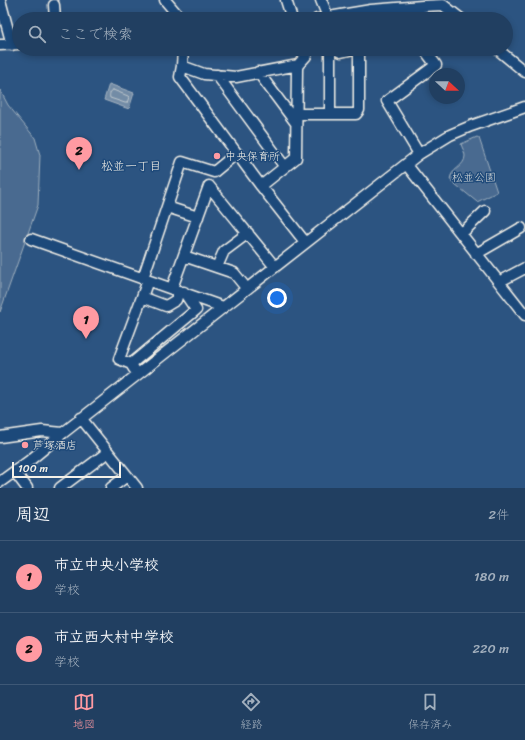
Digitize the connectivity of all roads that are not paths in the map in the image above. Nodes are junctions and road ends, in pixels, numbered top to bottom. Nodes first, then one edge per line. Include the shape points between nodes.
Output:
1 (0, 0) edge
2 (165, 0) edge
3 (286, 0) edge
4 (321, 0) edge
5 (447, 3) edge
6 (54, 6) dead end
7 (422, 6) junction
8 (54, 12) edge
9 (175, 12) edge
10 (290, 12) edge
11 (326, 12) edge
12 (359, 12) edge
13 (421, 12) edge
14 (455, 12) edge
15 (12, 33) edge
16 (12, 44) edge
17 (0, 45) edge
18 (183, 56) edge
19 (306, 56) edge
20 (330, 56) edge
21 (359, 56) edge
22 (429, 56) edge
23 (506, 56) edge
24 (298, 65) junction
25 (182, 66) junction
26 (258, 72) junction
27 (525, 72) edge
28 (217, 75) junction
29 (525, 107) edge
30 (330, 114) junction
31 (296, 119) junction
32 (237, 153) junction
33 (419, 154) junction
34 (406, 164) junction
35 (285, 167) junction
36 (214, 172) junction
37 (209, 186) junction
38 (262, 186) junction
39 (167, 207) junction
40 (485, 211) dead end
41 (198, 217) junction
42 (521, 228) dead end
43 (248, 233) junction
44 (461, 234) junction
45 (31, 239) dead end
46 (305, 242) junction
47 (476, 254) junction
48 (184, 256) junction
49 (217, 267) junction
50 (275, 267) junction
51 (525, 268) edge
52 (145, 279) junction
53 (500, 283) junction
54 (247, 289) junction
55 (178, 291) junction
56 (142, 297) junction
57 (223, 306) junction
58 (525, 315) edge
59 (131, 364) junction
60 (137, 374) junction
61 (81, 418) junction
62 (63, 433) junction
63 (0, 437) edge
64 (108, 452) junction
65 (15, 472) junction
66 (127, 476) junction
67 (0, 482) edge
68 (27, 488) edge
69 (60, 488) edge
70 (111, 488) edge
71 (137, 488) edge

1 - 15 street
2 - 9 street
3 - 10 street
4 - 11 street
5 - 7 street
5 - 14 street
6 - 8 street
7 - 12 street
7 - 13 street
16 - 17 street
18 - 25 street
19 - 24 street
20 - 30 street
21 - 30 street via 359,110 356,114
22 - 33 street via 436,65 387,101
23 - 27 street
24 - 26 street
24 - 31 street
25 - 28 street via 204,74
25 - 32 street via 180,77
26 - 28 street via 236,77
26 - 31 street
28 - 35 street
29 - 33 street via 450,135
30 - 31 street
31 - 35 street via 296,158
32 - 36 street
32 - 38 street
33 - 34 street
34 - 44 street
34 - 46 street
35 - 38 street
36 - 37 street
36 - 39 street via 182,162
37 - 41 street
37 - 43 street
38 - 46 street
39 - 41 street
39 - 52 street
40 - 44 street
41 - 48 street
42 - 47 street
43 - 49 street via 224,251
43 - 50 street
44 - 47 street
45 - 52 street
46 - 50 street
47 - 53 street
48 - 49 street
48 - 55 street
49 - 54 street via 234,273
50 - 54 street
51 - 53 street
52 - 55 street
52 - 56 street
53 - 58 street
54 - 57 street
55 - 56 street via 176,300 166,306
55 - 57 street
55 - 59 street via 196,310
56 - 59 street via 119,359
57 - 60 street
59 - 60 street
60 - 61 street
61 - 62 street
61 - 64 street
62 - 63 street via 42,432
62 - 65 street
64 - 66 street
64 - 69 street
65 - 67 street
65 - 68 street
66 - 70 street
66 - 71 street

